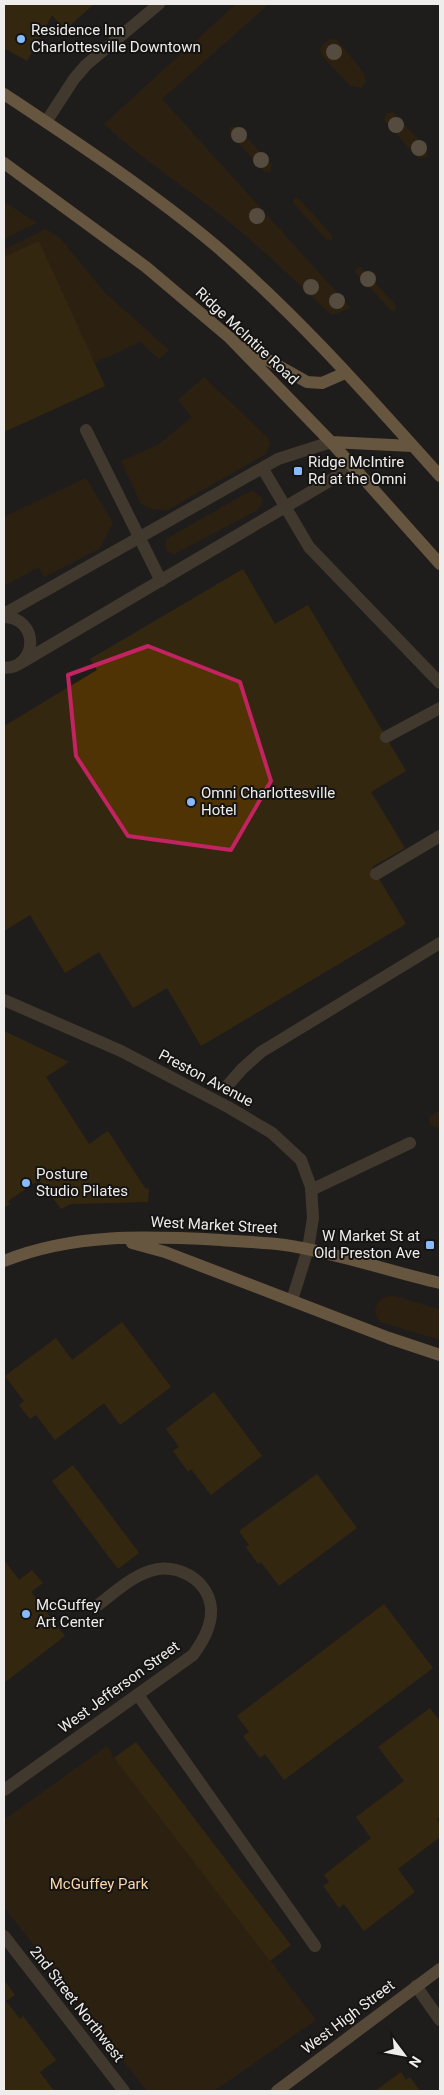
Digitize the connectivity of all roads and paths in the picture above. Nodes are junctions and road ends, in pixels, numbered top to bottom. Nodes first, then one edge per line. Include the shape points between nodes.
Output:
1 (159, 4) edge
2 (4, 94) edge
3 (46, 122) junction
4 (4, 162) edge
5 (230, 338) junction
6 (345, 373) junction
7 (86, 430) dead end
8 (331, 442) junction
9 (412, 446) junction
10 (353, 467) junction
11 (263, 469) junction
12 (440, 476) edge
13 (286, 508) junction
14 (140, 538) junction
15 (440, 564) edge
16 (161, 581) junction
17 (4, 616) edge
18 (19, 664) junction
19 (4, 668) edge
20 (440, 684) edge
21 (440, 708) edge
22 (386, 737) dead end
23 (440, 836) edge
24 (376, 874) dead end
25 (440, 943) edge
26 (4, 1000) edge
27 (228, 1085) dead end
28 (410, 1143) dead end
29 (311, 1190) junction
30 (118, 1238) junction
31 (308, 1249) junction
32 (4, 1261) edge
33 (440, 1283) edge
34 (292, 1300) junction
35 (440, 1355) edge
36 (98, 1605) dead end
37 (138, 1695) junction
38 (4, 1790) edge
39 (4, 1936) edge
40 (315, 1946) dead end
41 (440, 1969) edge
42 (416, 1986) junction
43 (440, 2020) edge
44 (124, 2091) edge
45 (276, 2091) edge

1 - 3 street via 86,65
2 - 3 main road
3 - 6 main road via 133,180 216,246 278,303
4 - 5 main road, Ridge McIntire Road via 146,267
5 - 6 main road via 307,382 322,383
5 - 8 main road, Ridge McIntire Road
6 - 9 main road
7 - 14 street
8 - 9 main road
8 - 10 main road, Ridge McIntire Road
8 - 11 street via 278,460
9 - 12 main road
10 - 13 street
10 - 15 main road, Ridge McIntire Road
11 - 13 street
11 - 14 street
13 - 16 street
13 - 20 street via 309,547
14 - 16 street
14 - 17 street
16 - 18 street
17 - 18 street via 21,621 31,638 26,658
18 - 19 street
21 - 22 street
23 - 24 street
25 - 27 street via 261,1052
26 - 29 street, Preston Avenue via 121,1051 272,1133 301,1160
28 - 29 street
29 - 31 street, Preston Avenue via 313,1218
30 - 31 main road, West Market Street via 284,1244
30 - 32 main road, West Market Street via 82,1240 29,1251
30 - 34 main road, West Market Street via 165,1252
31 - 33 main road
31 - 34 street, Preston Avenue
34 - 35 main road
36 - 37 street, West Jefferson Street via 135,1578 151,1570 170,1568 185,1572 207,1595 211,1609 205,1639 193,1654
37 - 38 street, West Jefferson Street
37 - 40 street
39 - 44 street, 2nd Street Northwest
41 - 42 main road, West High Street
42 - 43 street
42 - 45 main road, West High Street

